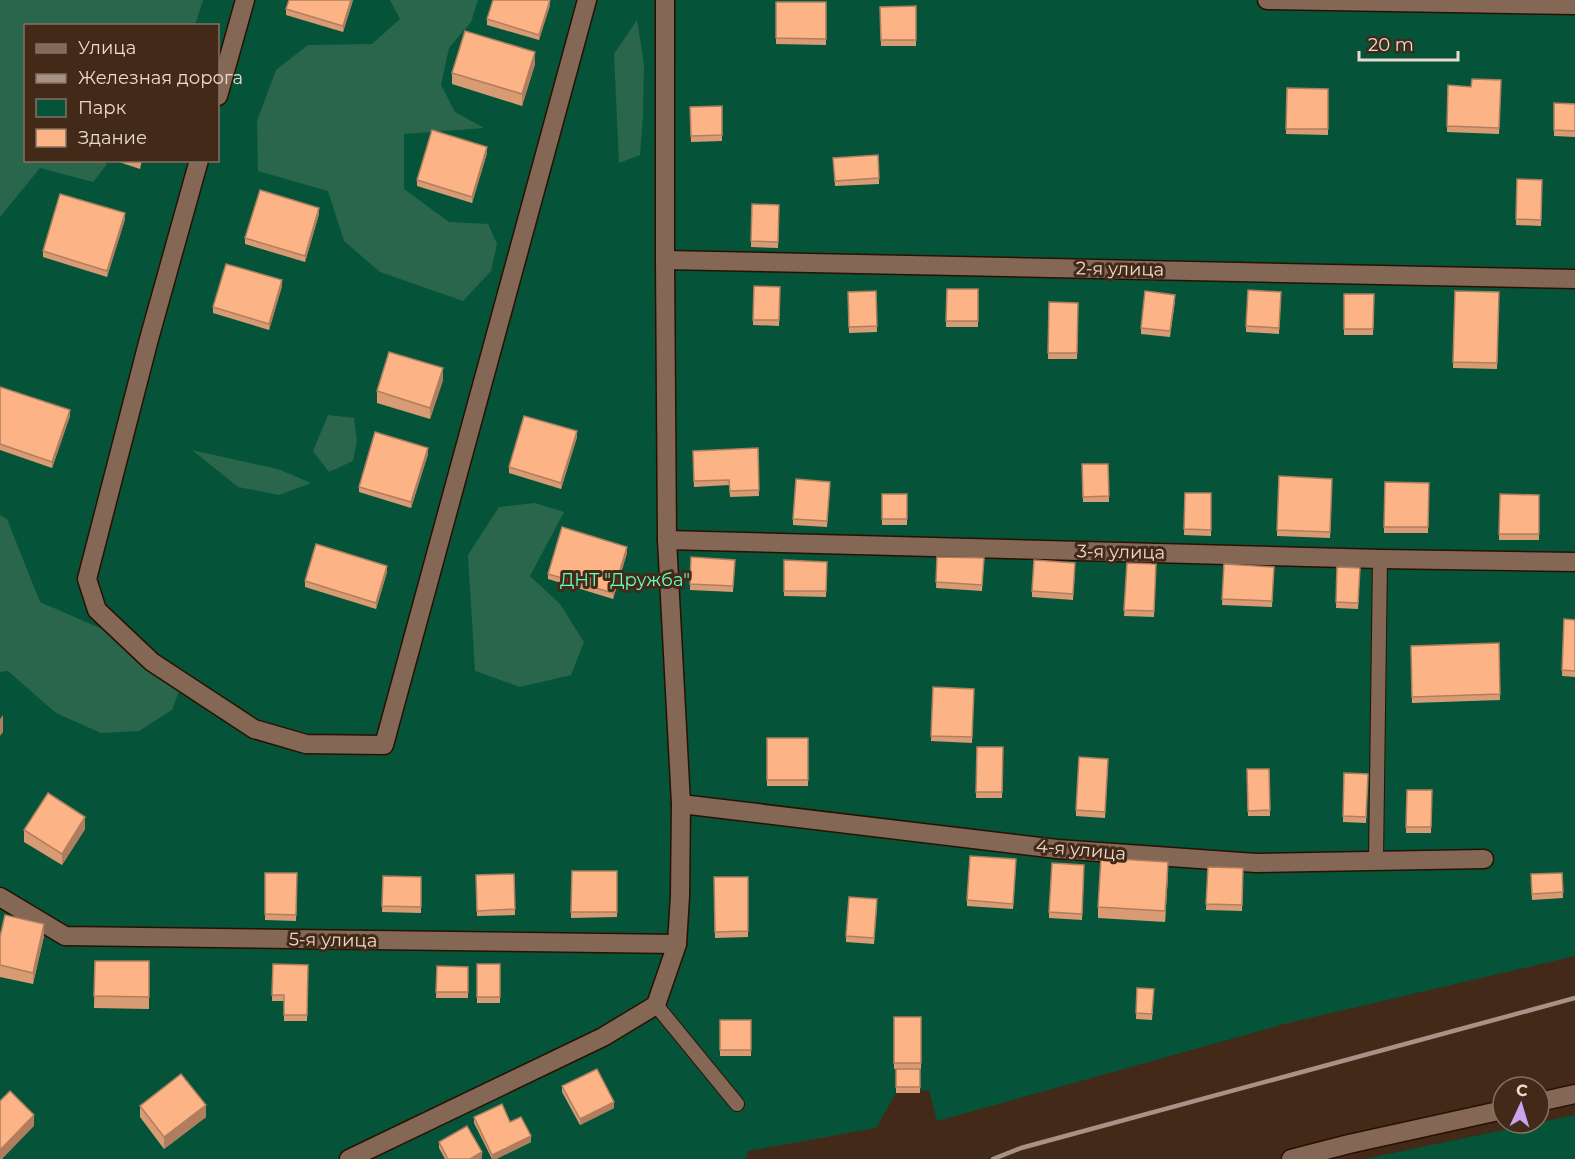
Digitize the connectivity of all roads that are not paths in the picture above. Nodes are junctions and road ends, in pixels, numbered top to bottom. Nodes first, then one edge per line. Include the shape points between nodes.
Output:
1 (245, 0) edge
2 (587, 0) edge
3 (665, 0) edge
4 (1267, 0) edge
5 (1575, 5) edge
6 (219, 92) edge
7 (198, 162) edge
8 (665, 260) junction
9 (1575, 279) edge
10 (667, 540) junction
11 (1380, 559) junction
12 (1575, 562) edge
13 (681, 804) junction
14 (1484, 859) dead end
15 (1376, 860) junction
16 (0, 897) edge
17 (677, 944) junction
18 (656, 1005) junction
19 (1575, 1094) edge
20 (1551, 1099) edge
21 (736, 1104) dead end
22 (1491, 1113) edge
23 (349, 1159) edge
24 (1291, 1159) edge

1 - 6 street
2 - 7 street via 384,745 306,744 254,729 152,662 98,609 87,579
3 - 8 street
4 - 5 street
8 - 9 street, 2-я улица
8 - 10 street
10 - 11 street, 3-я улица
10 - 13 street
11 - 12 street, 3-я улица
11 - 15 lane
13 - 15 street, 4-я улица via 1057,849 1256,863
13 - 17 street
14 - 15 street, 4-я улица
16 - 17 street, 5-я улица via 65,936
17 - 18 street
18 - 21 lane
18 - 23 street via 603,1038
19 - 20 street
22 - 24 street

